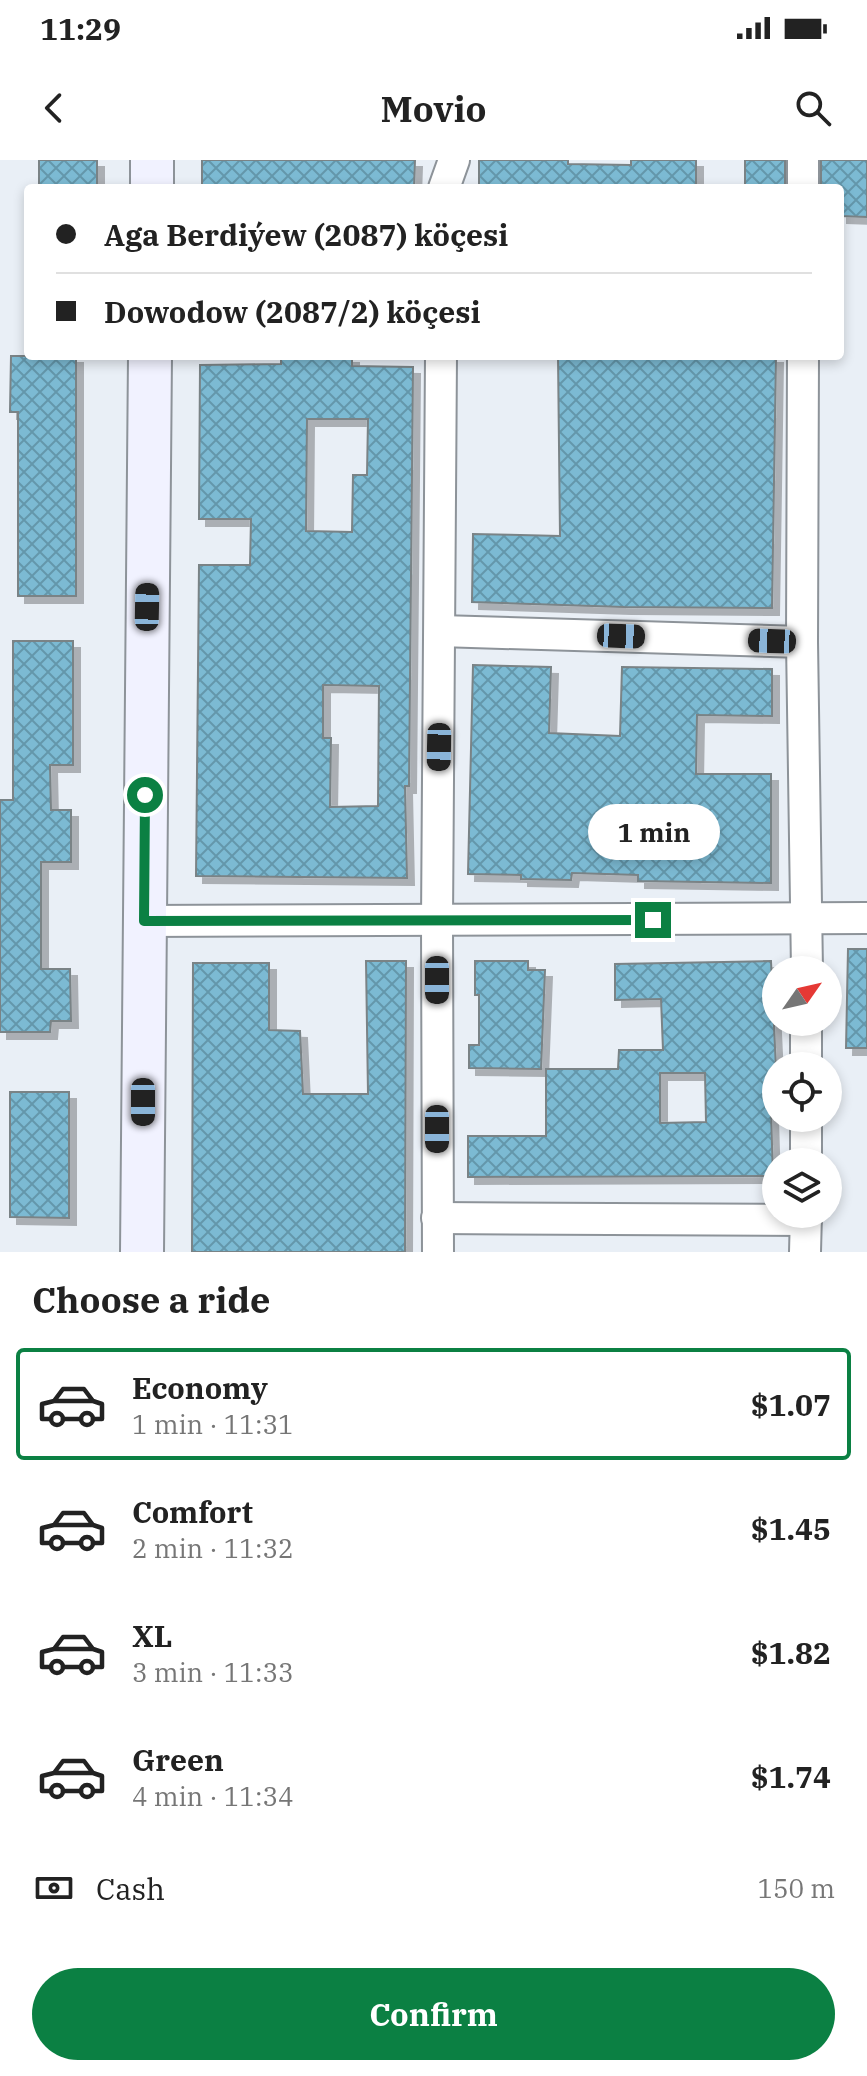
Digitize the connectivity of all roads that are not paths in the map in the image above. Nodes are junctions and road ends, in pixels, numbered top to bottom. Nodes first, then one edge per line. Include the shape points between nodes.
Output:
1 (152, 160) edge
2 (454, 160) edge
3 (803, 160) edge
4 (152, 184) edge
5 (445, 184) edge
6 (803, 184) edge
7 (150, 360) edge
8 (441, 360) edge
9 (803, 360) edge
10 (440, 631) junction
11 (802, 642) junction
12 (867, 918) edge
13 (807, 920) junction
14 (144, 921) junction
15 (437, 921) junction
16 (807, 956) edge
17 (762, 1217) edge
18 (437, 1218) junction
19 (806, 1228) edge
20 (142, 1252) edge
21 (438, 1252) edge
22 (805, 1252) edge

1 - 4 street
2 - 5 street
3 - 6 street
7 - 14 street
8 - 10 street
9 - 11 street
10 - 11 street
10 - 15 street
11 - 13 street
12 - 13 street
13 - 15 street
13 - 16 street
14 - 15 street
14 - 20 street
15 - 18 street
17 - 18 street
18 - 21 street
19 - 22 street

